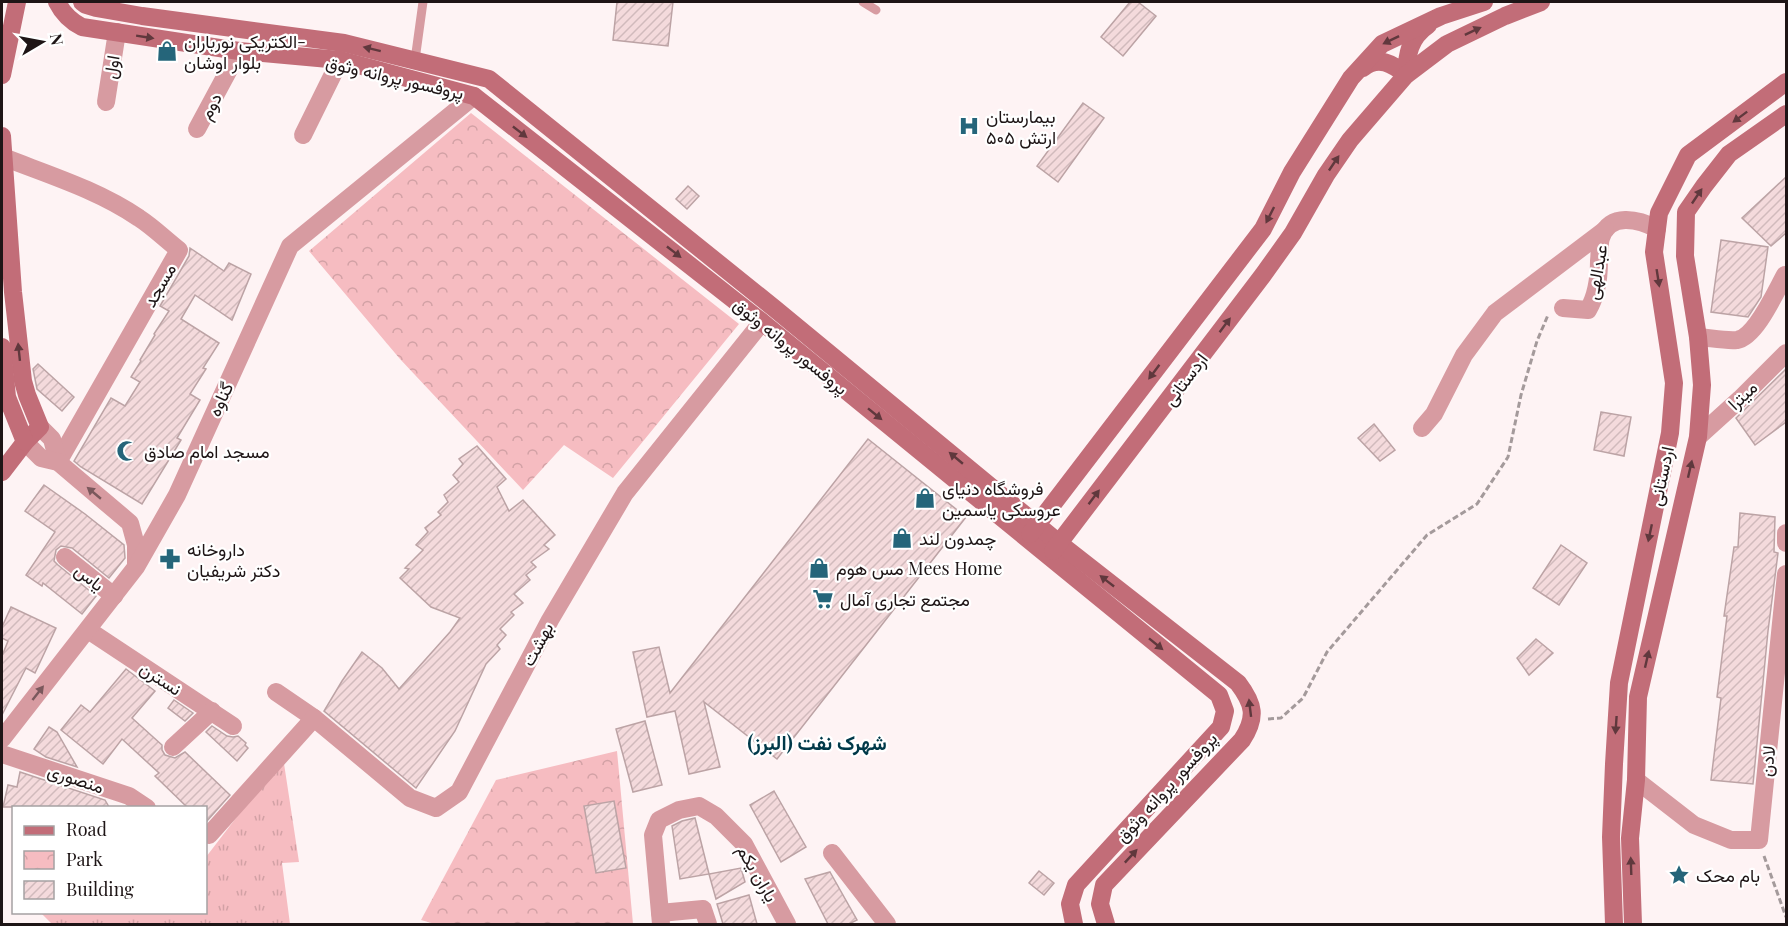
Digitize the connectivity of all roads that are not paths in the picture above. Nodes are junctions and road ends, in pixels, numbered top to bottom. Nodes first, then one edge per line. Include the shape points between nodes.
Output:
1 (17, 2) edge
2 (57, 2) edge
3 (82, 2) edge
4 (423, 2) edge
5 (863, 2) edge
6 (1484, 2) edge
7 (1541, 2) edge
8 (876, 10) dead end
9 (1441, 16) junction
10 (244, 30) junction
11 (117, 32) junction
12 (239, 51) junction
13 (342, 52) junction
14 (415, 60) junction
15 (2, 75) edge
16 (1406, 75) junction
17 (1350, 78) junction
18 (412, 79) junction
19 (1786, 82) edge
20 (496, 84) junction
21 (474, 96) junction
22 (106, 102) dead end
23 (1786, 114) edge
24 (198, 129) dead end
25 (303, 135) dead end
26 (2, 136) edge
27 (3, 157) junction
28 (1657, 229) junction
29 (1605, 230) junction
30 (7, 275) edge
31 (1785, 275) edge
32 (1563, 308) road end
33 (768, 315) junction
34 (1698, 337) junction
35 (2, 347) edge
36 (1786, 353) edge
37 (27, 396) junction
38 (4, 397) edge
39 (40, 428) junction
40 (1422, 428) dead end
41 (1698, 437) junction
42 (25, 442) junction
43 (58, 462) junction
44 (2, 472) edge
45 (170, 506) junction
46 (130, 523) junction
47 (1032, 532) junction
48 (1786, 533) edge
49 (1786, 543) edge
50 (1054, 550) junction
51 (65, 557) dead end
52 (136, 567) junction
53 (1786, 574) edge
54 (114, 596) junction
55 (88, 630) junction
56 (276, 692) dead end
57 (212, 711) junction
58 (314, 718) junction
59 (233, 726) dead end
60 (2, 739) edge
61 (173, 747) dead end
62 (2, 754) edge
63 (1614, 764) junction
64 (1636, 780) junction
65 (145, 806) edge
66 (208, 836) dead end
67 (831, 853) dead end
68 (1100, 903) junction
69 (1070, 915) edge
70 (661, 919) edge
71 (708, 924) edge
72 (787, 924) edge
73 (887, 924) edge
74 (1106, 924) edge
75 (1614, 924) edge
76 (1633, 924) edge

1 - 15 main road
2 - 11 main road, پروفسور پروانه وثوق via 62,12 82,27
3 - 10 main road, پروفسور پروانه وثوق via 96,8
4 - 14 lane
5 - 8 lane
6 - 9 main road, اردستانی
16 -> 7 main road, اردستانی via 1447,44
9 - 16 main road via 1419,31 1407,53
9 -> 17 main road, اردستانی via 1382,44
10 - 12 main road
10 - 13 main road, پروفسور پروانه وثوق
11 -> 12 main road, پروفسور پروانه وثوق
11 - 22 street, اول
12 - 13 main road, پروفسور پروانه وثوق
12 - 24 street, دوم
14 -> 13 main road, پروفسور پروانه وثوق
13 - 18 main road, پروفسور پروانه وثوق
13 - 25 street
14 - 18 main road
14 - 20 main road, پروفسور پروانه وثوق
16 - 17 main road via 1382,61 1368,63
50 -> 16 main road, اردستانی via 1263,275 1350,140
17 -> 47 main road, اردستانی via 1292,172 1263,229
18 - 21 main road, پروفسور پروانه وثوق
19 -> 28 main road, اردستانی via 1688,155 1659,213
20 - 21 main road
20 - 33 main road, پروفسور پروانه وثوق
21 -> 33 main road, پروفسور پروانه وثوق
21 - 45 street, گناوه via 290,246
34 -> 23 main road, اردستانی via 1685,256 1686,212 1729,154
26 - 27 main road
27 - 30 main road
27 - 43 street, مسجد via 113,203 179,250
28 - 29 street, عبدالهی via 1626,220 1614,222
28 -> 63 main road, اردستانی via 1654,252 1674,383 1670,433 1619,683
29 - 32 street, عبدالهی via 1600,239 1595,299 1588,310
29 - 40 street via 1495,313 1464,355 1434,414
37 -> 30 main road
31 - 34 street via 1748,334 1739,340
33 - 47 main road, پروفسور پروانه وثوق
33 - 58 street, بهشت via 625,493 550,620 459,792 436,808 410,798
34 - 41 main road, اردستانی via 1702,385
35 - 38 main road
36 - 41 street, میترا
37 - 38 main road
37 - 39 main road
38 - 42 main road
39 - 42 main road
39 - 43 street via 52,439
64 -> 41 main road, اردستانی via 1638,697
42 - 43 street via 41,458
42 - 44 main road
46 -> 43 street
45 - 46 street via 149,521
45 - 52 street, گناوه
46 - 52 street
47 - 50 main road, پروفسور پروانه وثوق
48 - 49 street
68 -> 50 main road, پروفسور پروانه وثوق via 1104,885 1242,740 1250,728 1252,712 1248,696 1238,683
50 -> 69 main road, پروفسور پروانه وثوق via 1219,696 1225,711 1221,727 1076,885
51 - 54 street, یاس
52 - 54 street, گناوه
53 - 64 street, لادن via 1759,840 1731,840 1694,825
54 - 55 street, گناوه
55 - 57 street, نسترن
60 -> 55 street, گناوه
56 - 58 street, بهشت
57 - 59 street, نسترن
57 - 61 street
58 - 66 street
62 - 65 street, منصوری via 129,796
63 - 64 main road
63 - 75 main road, اردستانی
76 -> 64 main road, اردستانی via 1630,838
67 - 73 street
68 - 69 main road
68 - 74 main road
70 - 71 street via 703,909
70 - 72 street, یاران یکم via 653,836 659,820 699,806 716,816 744,844

